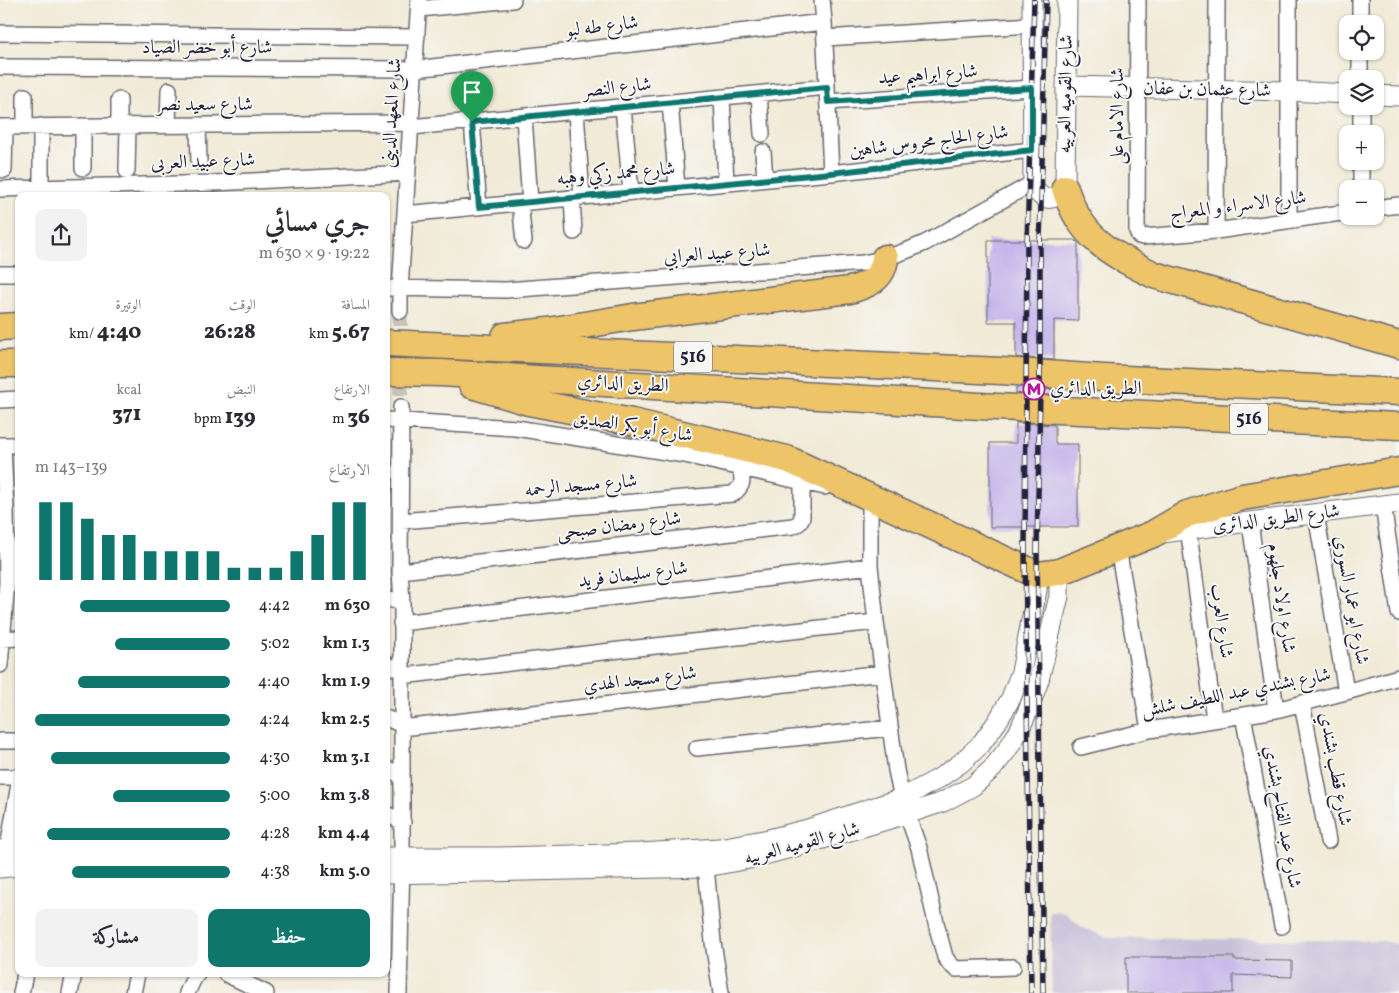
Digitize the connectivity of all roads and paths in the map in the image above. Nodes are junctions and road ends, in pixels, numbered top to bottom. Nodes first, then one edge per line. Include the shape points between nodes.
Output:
1 (513, 0) edge
2 (822, 0) edge
3 (1032, 0) edge
4 (1067, 0) edge
5 (1138, 0) edge
6 (1217, 0) edge
7 (1289, 0) edge
8 (1360, 0) edge
9 (419, 5) edge
10 (1360, 15) edge
11 (824, 22) junction
12 (1032, 25) junction
13 (0, 32) edge
14 (417, 37) junction
15 (825, 38) junction
16 (0, 67) edge
17 (415, 69) junction
18 (1066, 86) junction
19 (1032, 88) junction
20 (1138, 88) junction
21 (169, 90) dead end
22 (1217, 90) junction
23 (1289, 91) junction
24 (759, 94) junction
25 (827, 94) junction
26 (1339, 94) edge
27 (1384, 95) edge
28 (25, 96) dead end
29 (1399, 96) edge
30 (722, 97) junction
31 (119, 100) dead end
32 (670, 102) junction
33 (623, 107) junction
34 (576, 112) junction
35 (524, 117) junction
36 (472, 122) junction
37 (168, 125) junction
38 (198, 125) junction
39 (411, 125) junction
40 (41, 126) junction
41 (82, 126) junction
42 (123, 126) junction
43 (2, 127) edge
44 (25, 127) junction
45 (762, 134) dead end
46 (1032, 150) junction
47 (764, 152) dead end
48 (198, 162) dead end
49 (82, 168) dead end
50 (4, 170) dead end
51 (127, 172) dead end
52 (408, 173) junction
53 (831, 173) junction
54 (765, 179) junction
55 (726, 183) junction
56 (1033, 183) junction
57 (41, 188) junction
58 (677, 188) junction
59 (1065, 188) junction
60 (0, 189) edge
61 (631, 192) junction
62 (577, 198) junction
63 (525, 202) junction
64 (1399, 205) edge
65 (479, 207) junction
66 (1384, 207) edge
67 (1339, 213) edge
68 (405, 214) junction
69 (1289, 220) junction
70 (1137, 231) joint
71 (1216, 231) junction
72 (574, 232) dead end
73 (524, 241) dead end
74 (885, 258) junction
75 (0, 274) edge
76 (15, 274) edge
77 (393, 288) edge
78 (400, 311) tunnel mouth
79 (15, 326) edge
80 (0, 327) edge
81 (390, 343) edge
82 (423, 345) junction
83 (1399, 345) edge
84 (0, 364) edge
85 (15, 364) edge
86 (390, 372) edge
87 (441, 373) junction
88 (1399, 392) edge
89 (15, 398) edge
90 (0, 400) edge
91 (396, 416) edge
92 (1399, 426) edge
93 (15, 444) edge
94 (2, 445) edge
95 (740, 467) junction
96 (1399, 471) edge
97 (802, 481) junction
98 (870, 497) junction
99 (1391, 504) edge
100 (3, 510) edge
101 (1316, 514) junction
102 (401, 521) junction
103 (1188, 522) junction
104 (1250, 522) junction
105 (1118, 548) junction
106 (870, 566) junction
107 (400, 571) junction
108 (1049, 573) junction
109 (8, 583) edge
110 (390, 599) edge
111 (402, 603) junction
112 (1399, 613) edge
113 (876, 622) junction
114 (401, 623) junction
115 (15, 638) edge
116 (1, 639) edge
117 (0, 665) edge
118 (390, 666) edge
119 (402, 673) junction
120 (882, 673) junction
121 (1399, 677) edge
122 (1346, 692) junction
123 (1302, 703) junction
124 (1276, 710) junction
125 (1243, 715) junction
126 (1214, 719) junction
127 (390, 720) edge
128 (402, 726) junction
129 (890, 728) junction
130 (1149, 730) junction
131 (0, 741) edge
132 (15, 741) edge
133 (1080, 747) dead end
134 (697, 748) dead end
135 (390, 770) edge
136 (402, 776) junction
137 (0, 777) edge
138 (15, 777) edge
139 (905, 806) junction
140 (15, 810) edge
141 (390, 816) edge
142 (403, 822) junction
143 (1328, 841) dead end
144 (9, 849) edge
145 (15, 866) edge
146 (394, 866) edge
147 (706, 867) junction
148 (0, 868) edge
149 (1282, 926) dead end
150 (1013, 967) dead end
151 (24, 977) edge
152 (73, 977) edge
153 (136, 977) edge
154 (195, 977) edge
155 (232, 977) edge
156 (21, 993) edge
157 (70, 993) edge
158 (133, 993) edge
159 (187, 993) edge
160 (266, 993) edge
161 (399, 993) edge
162 (721, 993) edge

1 - 9 street
2 - 11 street
3 - 12 street, شارع القوميه العربيه
4 - 18 street, شارع القوميه العربيه
5 - 20 street, شارع الامام على
6 - 22 street
7 - 23 street
8 - 10 street
9 - 14 street, شارع المعهد الدينى
11 - 15 street
11 - 17 street, شارع طه لبو
12 - 15 street
12 - 19 street, شارع القوميه العربيه
13 - 14 street
14 - 17 street, شارع المعهد الدينى
15 - 25 street
16 - 17 street, شارع أبو خضر الصياد
17 - 39 street, شارع المعهد الدينى
18 - 20 street, شارع عثمان بن عفان
18 - 59 street, شارع القوميه العربيه
19 - 25 street, شارع ابراهيم عيد
19 - 46 street, شارع القوميه العربيه
20 - 22 street, شارع عثمان بن عفان
20 - 70 street, شارع الامام على
21 - 37 street
22 - 23 street, شارع عثمان بن عفان
22 - 71 street
23 - 26 street, شارع عثمان بن عفان
23 - 69 street
24 - 25 street, شارع النصر
24 - 30 street, شارع النصر
24 - 45 street
25 - 53 street
27 - 29 street
28 - 44 street
30 - 32 street, شارع النصر
30 - 55 street
31 - 42 street
32 - 33 street, شارع النصر
32 - 58 street
33 - 34 street, شارع النصر
33 - 61 street
34 - 35 street, شارع النصر
34 - 62 street
35 - 36 street, شارع النصر
35 - 63 street
36 - 39 street, شارع النصر
36 - 65 street
37 - 38 street, شارع سعيد نصر
37 - 42 street, شارع سعيد نصر
38 - 39 street, شارع سعيد نصر
38 - 48 street
39 - 52 street, شارع المعهد الدينى
40 - 41 street, شارع سعيد نصر
40 - 44 street, شارع سعيد نصر
40 - 57 street
41 - 42 street, شارع سعيد نصر
41 - 49 street
42 - 51 street
43 - 44 street, شارع سعيد نصر
43 - 50 street
46 - 53 street, شارع الحاج محروس شاهين
46 - 56 street, شارع القوميه العربيه
47 - 54 street
52 - 57 street, شارع عبيد العربى
52 - 68 street, شارع المعهد الدينى
53 - 54 street, شارع محمد زكي وهبه
54 - 55 street, شارع محمد زكي وهبه
55 - 58 street, شارع محمد زكي وهبه
56 - 59 street via 1040,196 1047,198 1054,198
56 - 74 street, شارع عبيد العرابي via 925,243
57 - 60 street, شارع عبيد العربى
58 - 61 street, شارع محمد زكي وهبه
59 - 83 highway via 1076,217 1095,240 1154,275
61 - 62 street, شارع محمد زكي وهبه
62 - 63 street, شارع محمد زكي وهبه
62 - 72 street
63 - 65 street, شارع محمد زكي وهبه
63 - 73 street
64 - 66 street
65 - 68 street, شارع محمد زكي وهبه
67 - 69 street, شارع الاسراء و المعراج
68 - 77 street, شارع المعهد الدينى
69 - 71 street, شارع الاسراء و المعراج
70 - 71 street, شارع الاسراء و المعراج via 1143,237
74 - 77 street, شارع عبيد العرابي via 864,263 506,290
74 - 82 highway via 878,276 870,283 850,290 633,317 548,332
75 - 76 street
77 - 78 street, شارع المعهد الدينى
79 - 80 highway
81 - 82 highway, الطريق الدائري / 516
82 - 88 highway, الطريق الدائري / 516
84 - 85 highway
86 - 87 highway, الطريق الدائري / 516
87 - 92 highway, الطريق الدائري / 516 via 997,407
87 - 98 highway via 530,402 632,422 787,459
89 - 90 street
91 - 95 street, شارع أبو بكر الصديق via 516,428
91 - 102 street
93 - 94 street
94 - 100 street
95 - 97 street, شارع أبو بكر الصديق
95 - 102 street, شارع مسجد الرحمه via 743,478 740,488 733,494
96 - 103 highway via 1242,497
97 - 98 street, شارع أبو بكر الصديق
97 - 107 street, شارع رمضان صبحى via 802,517 793,526
98 - 106 street
98 - 108 highway
99 - 101 street, شارع الطريق الدائرى
99 - 112 street
100 - 109 street
101 - 104 street, شارع الطريق الدائرى
101 - 122 street, شارع ابو عمار السوري
102 - 107 street
103 - 104 street, شارع الطريق الدائرى
103 - 105 highway
103 - 126 street, شارع العرب
104 - 124 street, شارع اولاد جلهوم
105 - 108 highway
105 - 130 street
106 - 113 street
106 - 114 street, شارع سليمان فريد
107 - 111 street
108 - 139 street, شارع القوميه العربيه via 1037,590 1021,672 997,722 961,763
108 - 139 street, شارع القوميه العربيه via 1059,596 1039,680 1019,731 992,769 973,786 942,802
109 - 116 street
110 - 111 street
111 - 114 street
113 - 119 street
113 - 120 street
114 - 119 street
115 - 116 street
116 - 117 street
118 - 119 street
119 - 128 street
120 - 128 street, شارع مسجد الهدي
120 - 129 street
121 - 122 street, شارع بشندي عبد اللطيف شلش
122 - 123 street, شارع بشندي عبد اللطيف شلش
123 - 124 street, شارع بشندي عبد اللطيف شلش
123 - 143 street, شارع قطب بشندي
124 - 125 street, شارع بشندي عبد اللطيف شلش
125 - 126 street, شارع بشندي عبد اللطيف شلش
125 - 149 street, شارع عبد الفتاح بشندي
126 - 130 street, شارع بشندي عبد اللطيف شلش
127 - 128 street
128 - 136 street
129 - 134 street
129 - 139 street
130 - 133 street, شارع بشندي عبد اللطيف شلش
131 - 132 street
135 - 136 street
136 - 142 street
137 - 138 street
139 - 146 street, شارع القوميه العربيه via 719,848 500,857
139 - 147 street, شارع القوميه العربيه via 813,842
139 - 150 street via 919,848 945,957 956,969
140 - 144 street
141 - 142 street
142 - 146 street
145 - 148 street
146 - 147 street, شارع القوميه العربيه
146 - 161 street
147 - 162 street
151 - 156 street
152 - 157 street
153 - 158 street
154 - 159 street
155 - 160 street

